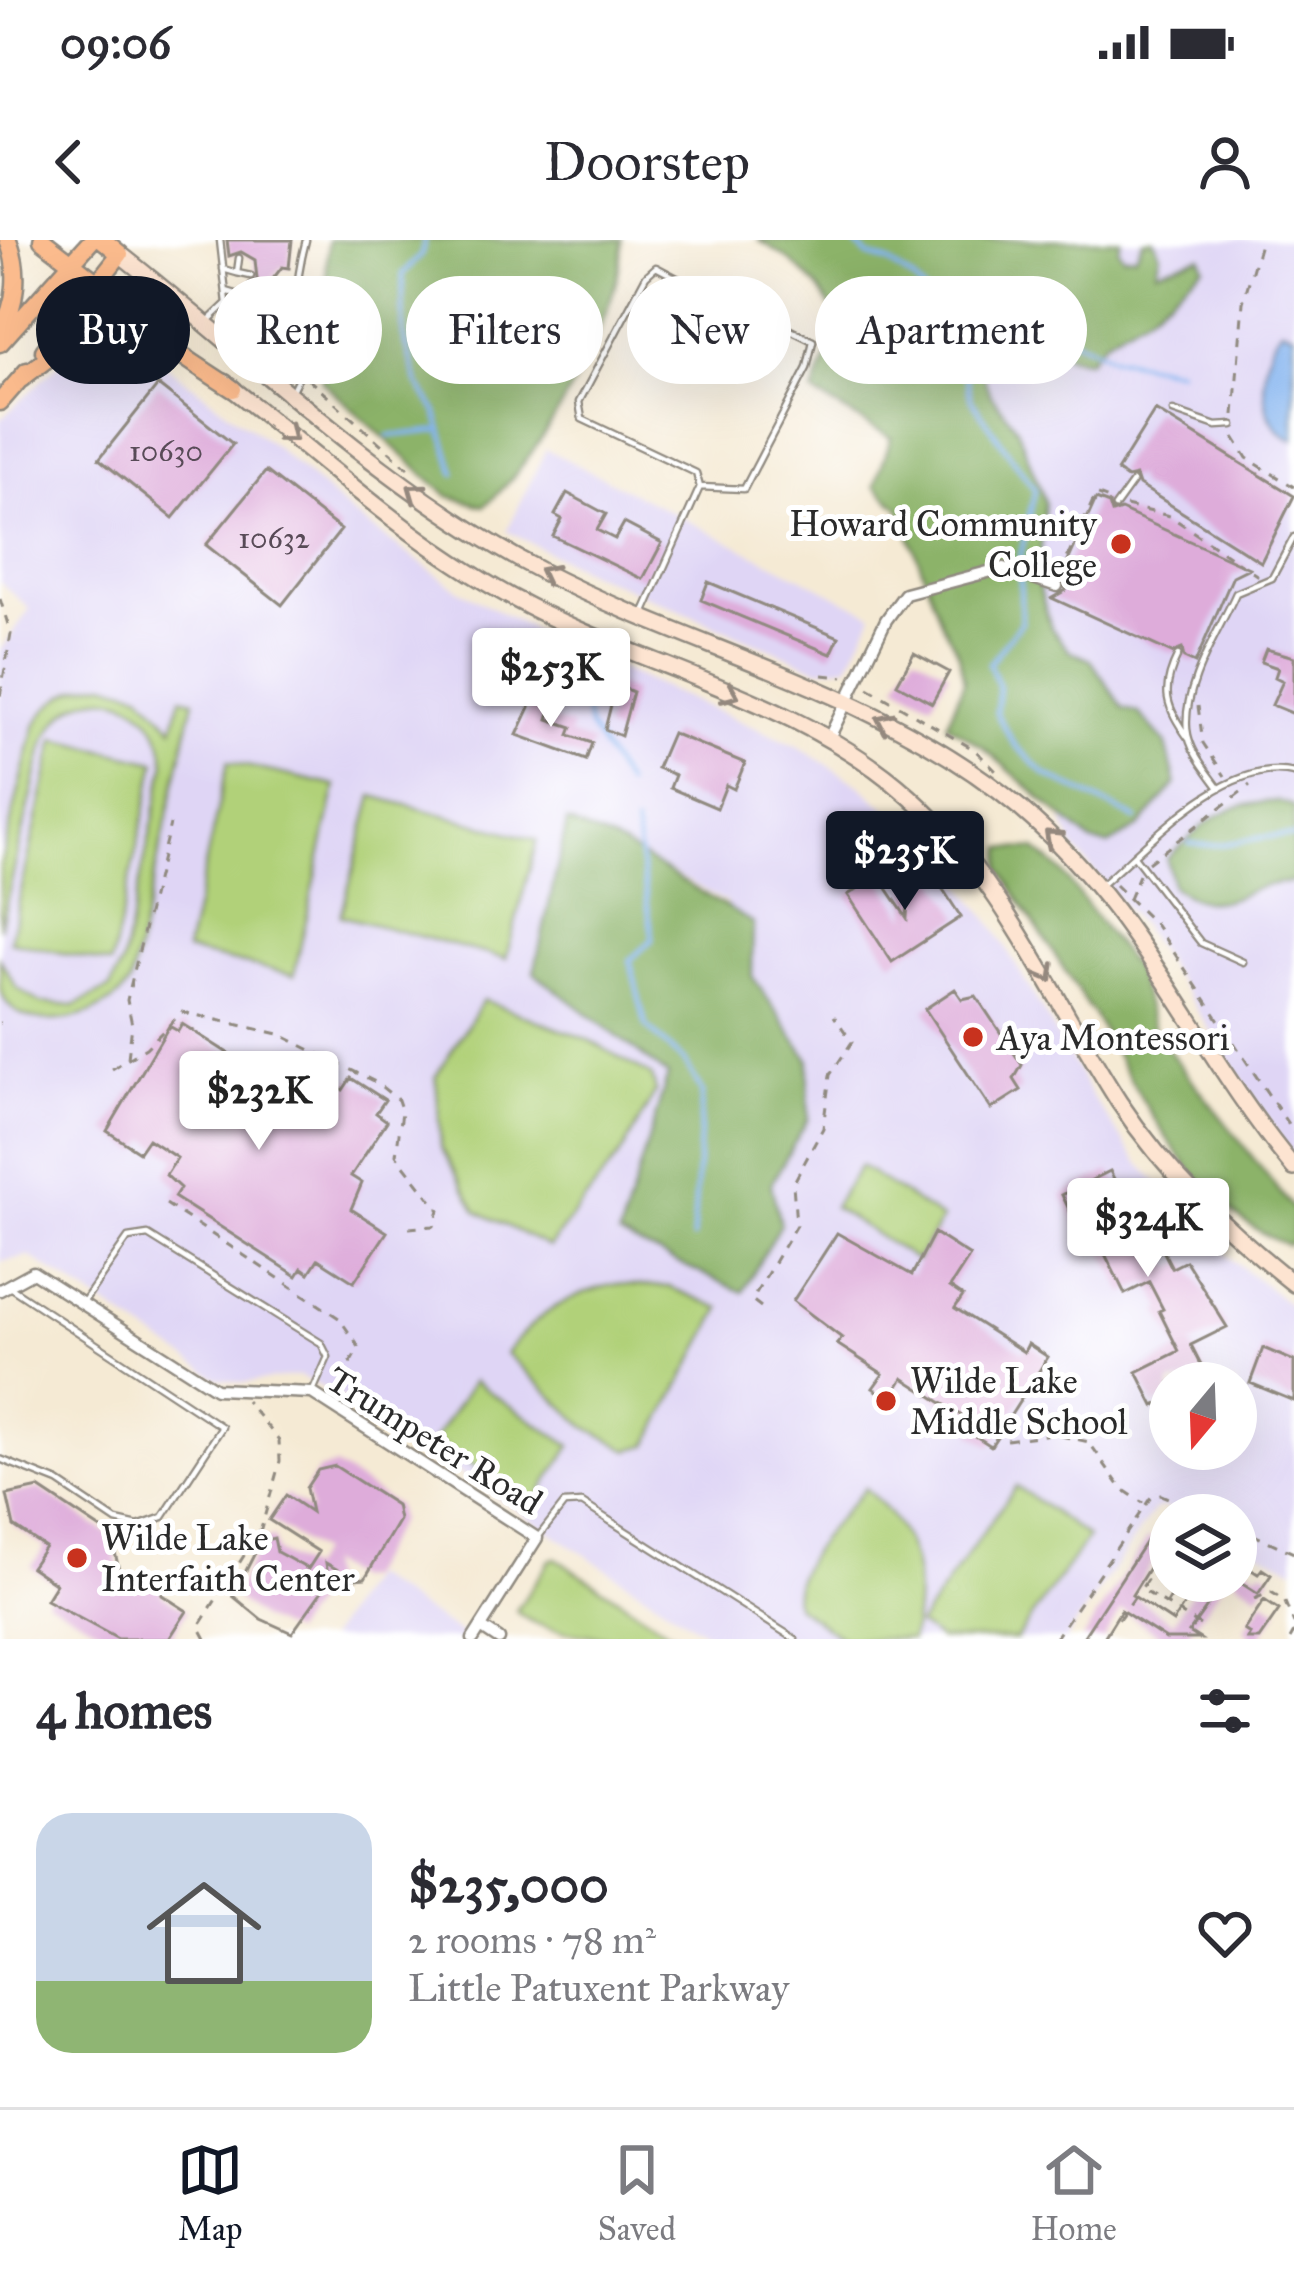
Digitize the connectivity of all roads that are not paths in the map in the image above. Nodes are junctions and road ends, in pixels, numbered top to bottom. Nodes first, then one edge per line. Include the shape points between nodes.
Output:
1 (8, 240) edge
2 (42, 240) edge
3 (92, 240) edge
4 (104, 240) edge
5 (220, 240) edge
6 (293, 240) edge
7 (306, 242) edge
8 (124, 248) edge
9 (239, 258) dead end
10 (70, 262) junction
11 (221, 268) junction
12 (237, 273) junction
13 (88, 276) edge
14 (105, 276) edge
15 (223, 276) edge
16 (251, 276) dead end
17 (298, 276) edge
18 (214, 316) edge
19 (206, 323) junction
20 (0, 334) edge
21 (0, 343) edge
22 (190, 355) edge
23 (36, 361) edge
24 (21, 379) junction
25 (295, 384) edge
26 (233, 389) junction
27 (291, 392) junction
28 (0, 402) edge
29 (1172, 411) dead end
30 (1233, 425) road end
31 (1133, 482) dead end
32 (700, 487) junction
33 (1116, 505) road end
34 (1294, 537) edge
35 (1055, 585) road end
36 (642, 617) junction
37 (1178, 656) dead end
38 (847, 704) junction
39 (828, 740) junction
40 (1191, 742) junction
41 (1294, 773) edge
42 (1219, 788) junction
43 (1134, 856) junction
44 (1100, 886) junction
45 (1243, 962) dead end
46 (1294, 1168) edge
47 (1294, 1284) edge
48 (4, 1288) edge
49 (82, 1305) junction
50 (312, 1393) junction
51 (0, 1460) edge
52 (537, 1538) junction
53 (477, 1633) edge
54 (499, 1639) edge
55 (795, 1639) edge

1 - 20 main road via 14,301
2 - 10 main road
3 - 10 main road
4 - 8 main road
5 - 11 lane
6 - 7 lane
7 - 17 lane
8 - 14 main road
8 - 19 main road
9 - 12 lane
10 - 13 main road
10 - 21 main road
11 - 12 lane
11 - 15 lane
12 - 16 lane
18 - 19 lane
19 - 27 main road
22 - 26 main road
23 - 24 main road
24 - 26 main road via 75,335 126,327
24 - 28 main road
25 - 27 lane
26 -> 39 main road via 480,579
36 -> 27 main road via 541,571 453,518
29 - 30 lane
31 - 33 lane
32 - 32 lane via 696,473 582,418 579,402 656,267 813,341 744,489
32 - 36 lane
34 - 40 lane via 1276,572 1236,593 1193,691
35 - 38 street via 1003,568 897,601
36 - 38 main road
37 - 40 lane via 1165,705
38 - 39 street
44 -> 38 main road via 981,777
39 -> 47 main road via 907,794 976,865 1147,1140 1213,1215
40 - 42 lane
41 - 42 lane via 1249,772
42 - 43 lane
43 - 44 lane
43 - 45 lane via 1201,943
44 - 46 main road
48 - 49 street, Trumpeter Road via 33,1272
48 - 51 lane via 222,1427 164,1517 138,1526
49 - 50 street, Trumpeter Road via 216,1389
49 - 50 lane via 128,1238 148,1235 321,1343 328,1357
50 - 52 street, Trumpeter Road
52 - 53 street, Trumpeter Road
52 - 55 lane via 563,1504 582,1503
53 - 54 street, Trumpeter Road

